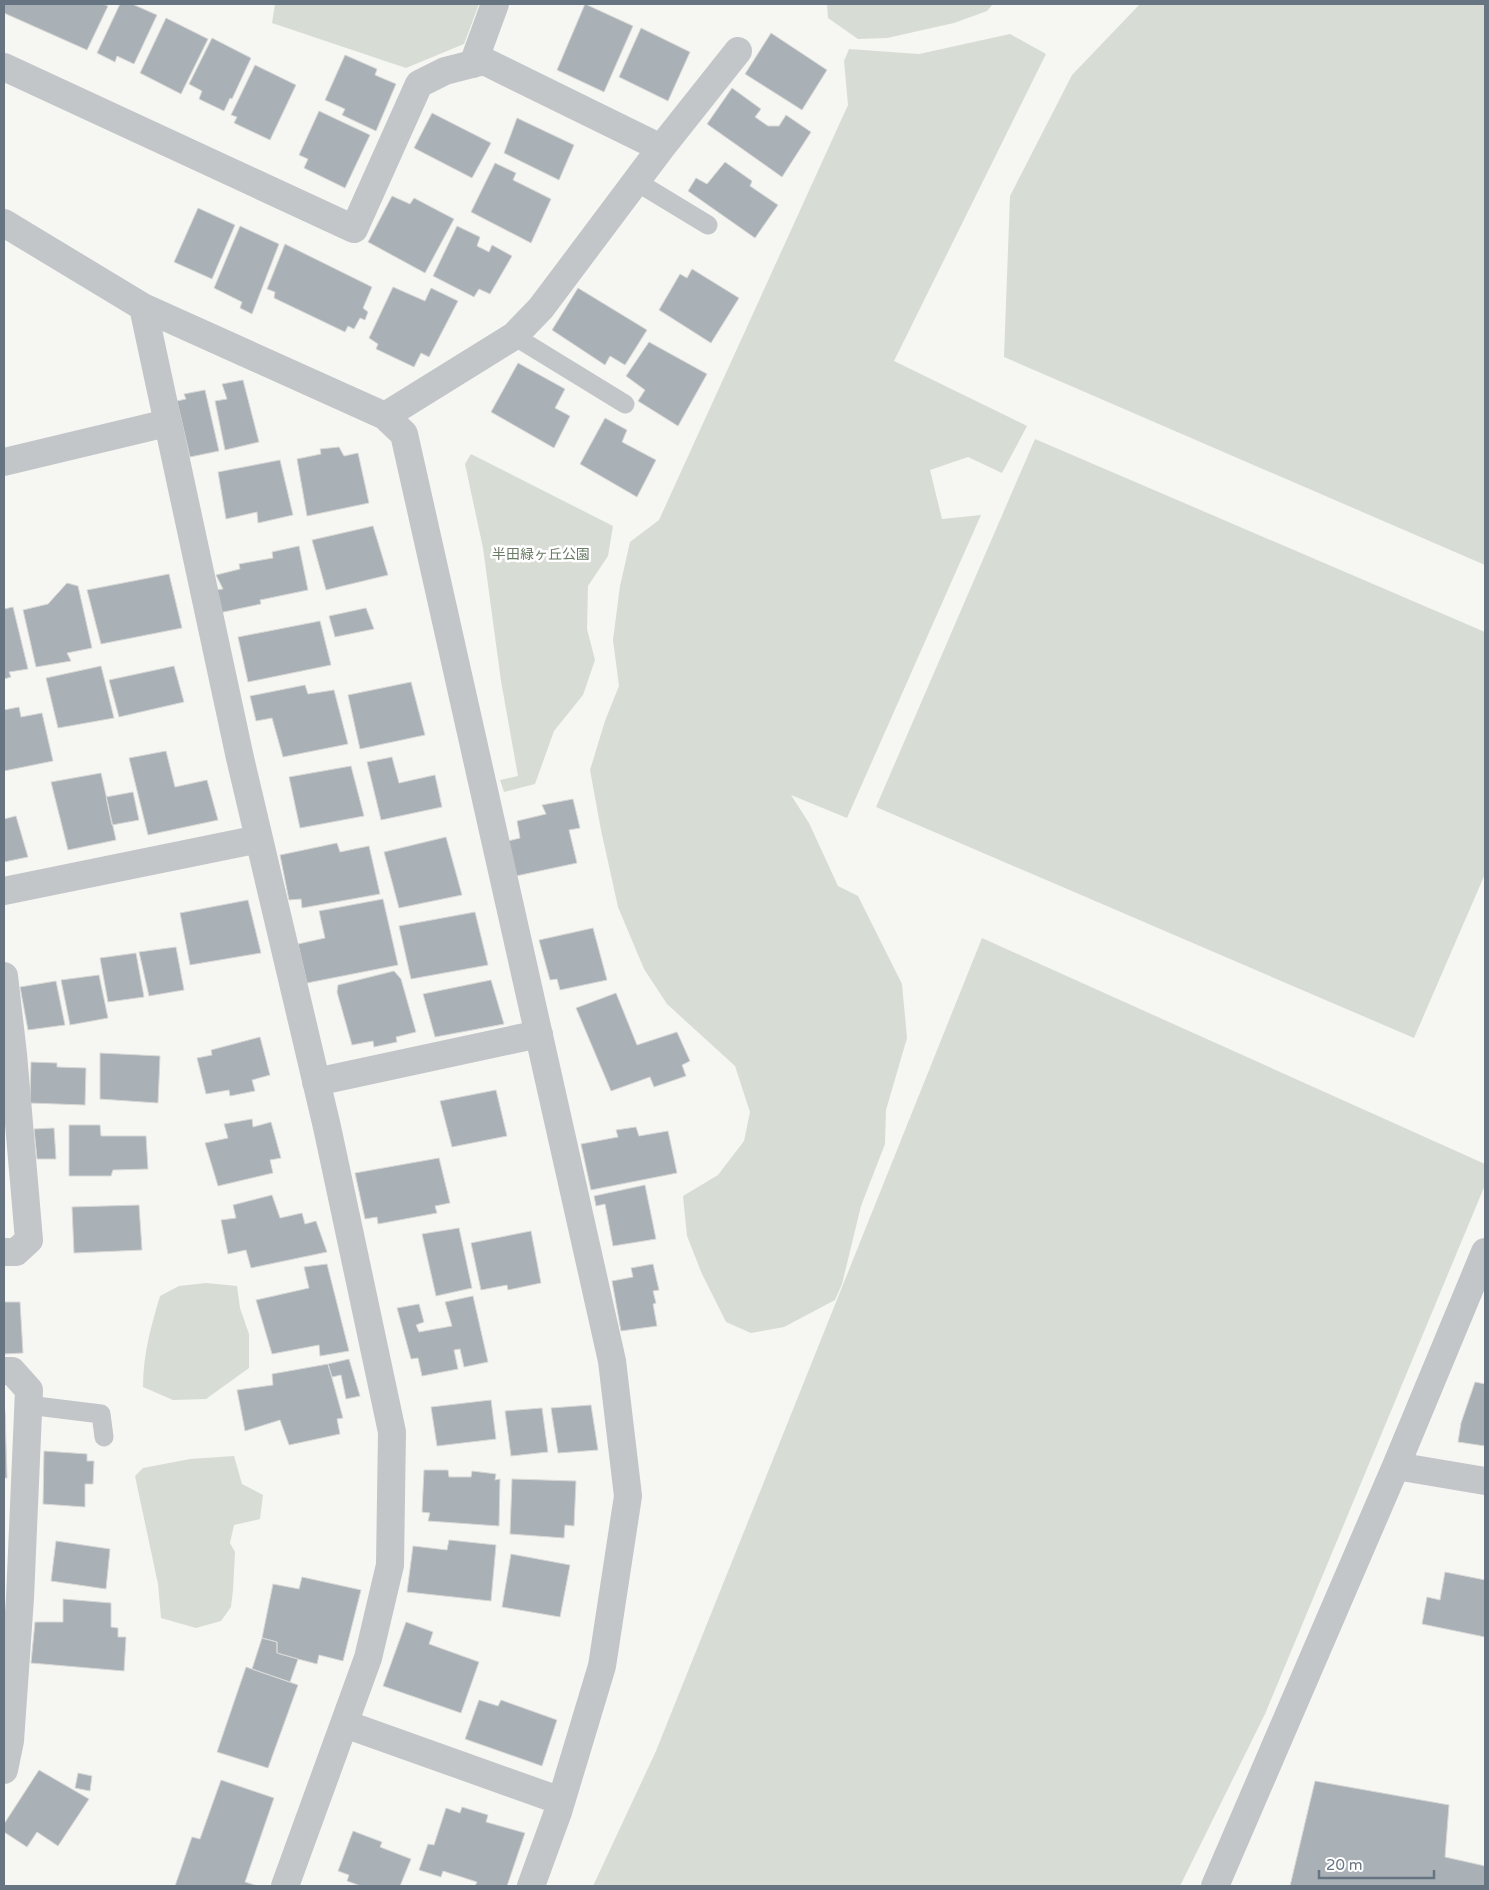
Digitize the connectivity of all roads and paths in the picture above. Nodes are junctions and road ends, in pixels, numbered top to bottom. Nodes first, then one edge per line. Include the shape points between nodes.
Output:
1 (494, 4) edge
2 (738, 51) dead end
3 (473, 64) junction
4 (4, 67) edge
5 (661, 148) junction
6 (638, 182) junction
7 (4, 223) edge
8 (708, 225) dead end
9 (143, 307) junction
10 (514, 336) junction
11 (626, 404) dead end
12 (385, 416) junction
13 (168, 422) junction
14 (4, 462) edge
15 (259, 838) junction
16 (4, 891) edge
17 (4, 976) edge
18 (540, 1034) junction
19 (316, 1082) junction
20 (4, 1252) edge
21 (1485, 1252) edge
22 (4, 1371) edge
23 (28, 1405) junction
24 (104, 1437) dead end
25 (1396, 1466) junction
26 (1485, 1481) edge
27 (12, 1597) edge
28 (345, 1724) junction
29 (4, 1770) edge
30 (561, 1801) junction
31 (285, 1886) edge
32 (531, 1886) edge
33 (1215, 1886) edge

1 - 3 street
2 - 5 street
3 - 4 street via 445,71 419,84 354,229
3 - 5 street via 484,61
5 - 6 street
6 - 8 lane
6 - 10 street via 541,308
7 - 9 street
9 - 12 street
9 - 13 street
10 - 11 lane
10 - 12 street
12 - 18 street via 404,434
13 - 14 street
13 - 15 street
15 - 16 street
15 - 19 street
17 - 20 street via 28,1240 16,1252
18 - 19 street
18 - 30 street via 612,1361 628,1496 602,1666
19 - 28 street via 392,1432 390,1565 368,1658
21 - 25 street
22 - 23 street via 12,1371 29,1390
23 - 24 lane via 101,1414
23 - 27 street
25 - 26 street
25 - 33 street
27 - 29 street via 10,1741
28 - 30 street
28 - 31 street
30 - 32 street

